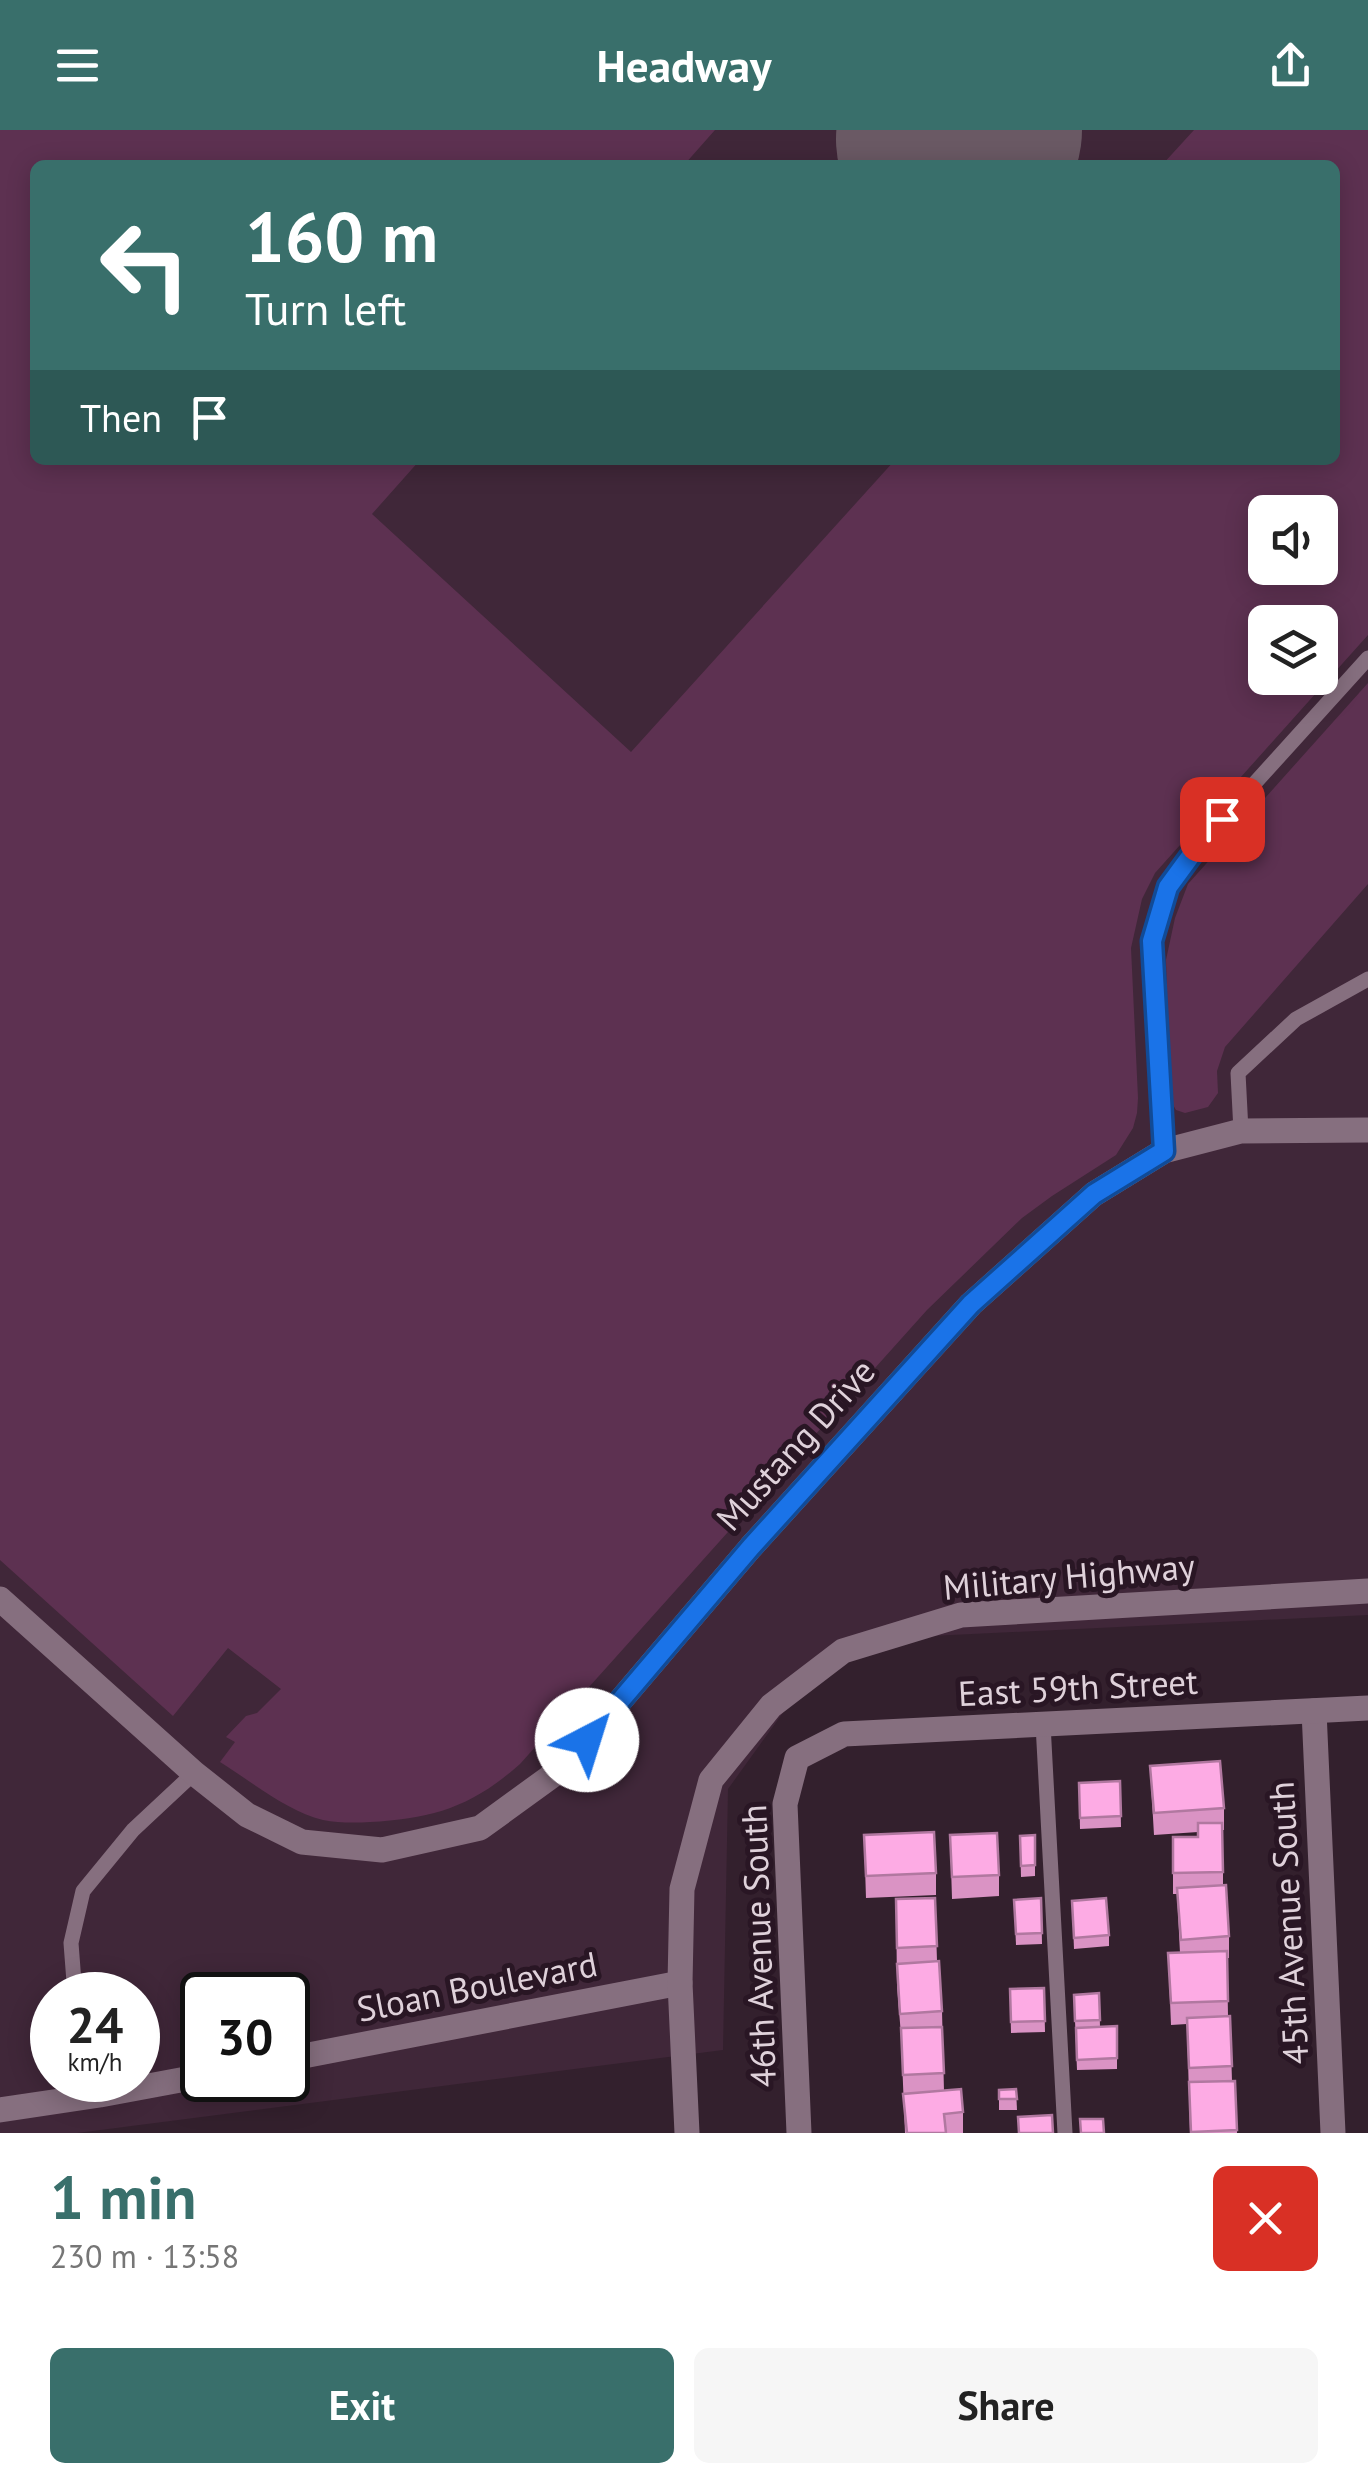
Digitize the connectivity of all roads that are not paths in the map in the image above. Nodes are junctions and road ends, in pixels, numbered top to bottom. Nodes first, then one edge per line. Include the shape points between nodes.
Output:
1 (1368, 658) edge
2 (1368, 979) edge
3 (1368, 1130) edge
4 (1241, 1131) junction
5 (1164, 1151) junction
6 (1368, 1591) edge
7 (0, 1599) edge
8 (1368, 1708) edge
9 (1314, 1711) junction
10 (1042, 1724) junction
11 (797, 1758) joint
12 (194, 1773) junction
13 (73, 1972) edge
14 (680, 1984) junction
15 (310, 2055) edge
16 (36, 2102) edge
17 (0, 2110) edge
18 (687, 2133) edge
19 (799, 2133) edge
20 (1065, 2133) edge
21 (1333, 2133) edge

1 - 5 lane via 1168,887 1152,941
2 - 4 lane via 1296,1019 1238,1074
3 - 4 street, Mustang Drive
4 - 5 street, Mustang Drive
5 - 12 street, Mustang Drive via 1094,1194 971,1304 564,1767 480,1828 382,1850 302,1842 246,1815
6 - 14 street, Military Highway via 962,1615 843,1651 772,1706 711,1780 682,1889
7 - 12 street, Mustang Drive
8 - 9 street, East 59th Street
9 - 10 street, East 59th Street
9 - 21 street, 45th Avenue South
10 - 11 street, East 59th Street via 844,1734
10 - 20 lane
11 - 19 street, 46th Avenue South via 785,1804
12 - 13 lane via 133,1830 83,1891 70,1942
14 - 15 street, Sloan Boulevard
14 - 18 street, Military Highway
16 - 17 street

